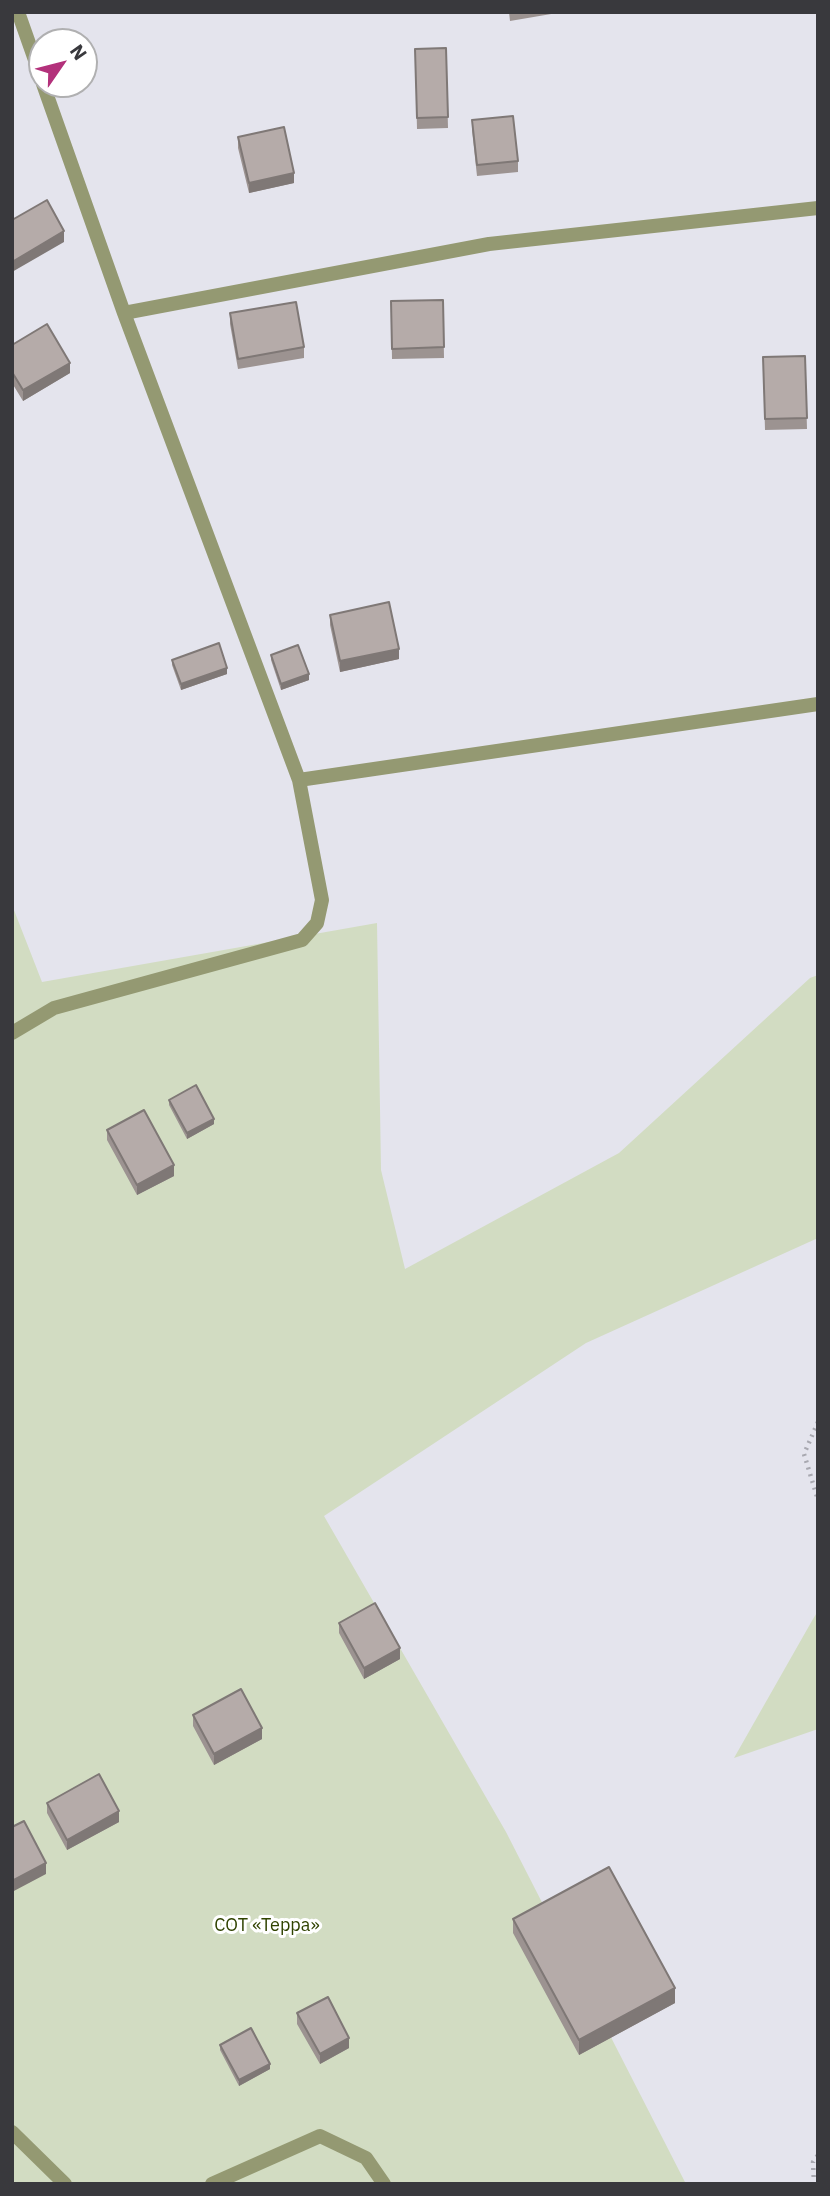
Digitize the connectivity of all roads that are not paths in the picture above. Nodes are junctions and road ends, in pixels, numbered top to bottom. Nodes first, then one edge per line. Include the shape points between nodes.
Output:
1 (18, 12) edge
2 (28, 40) edge
3 (49, 98) edge
4 (818, 208) edge
5 (124, 313) junction
6 (818, 704) edge
7 (299, 780) junction
8 (12, 1033) edge
9 (12, 2132) edge
10 (65, 2184) edge
11 (212, 2184) edge
12 (384, 2184) edge

1 - 2 street
3 - 5 street
4 - 5 street via 489,244
5 - 7 street
6 - 7 street
7 - 8 street via 321,900 317,923 302,940 54,1008
9 - 10 street
11 - 12 street via 320,2136 366,2158

